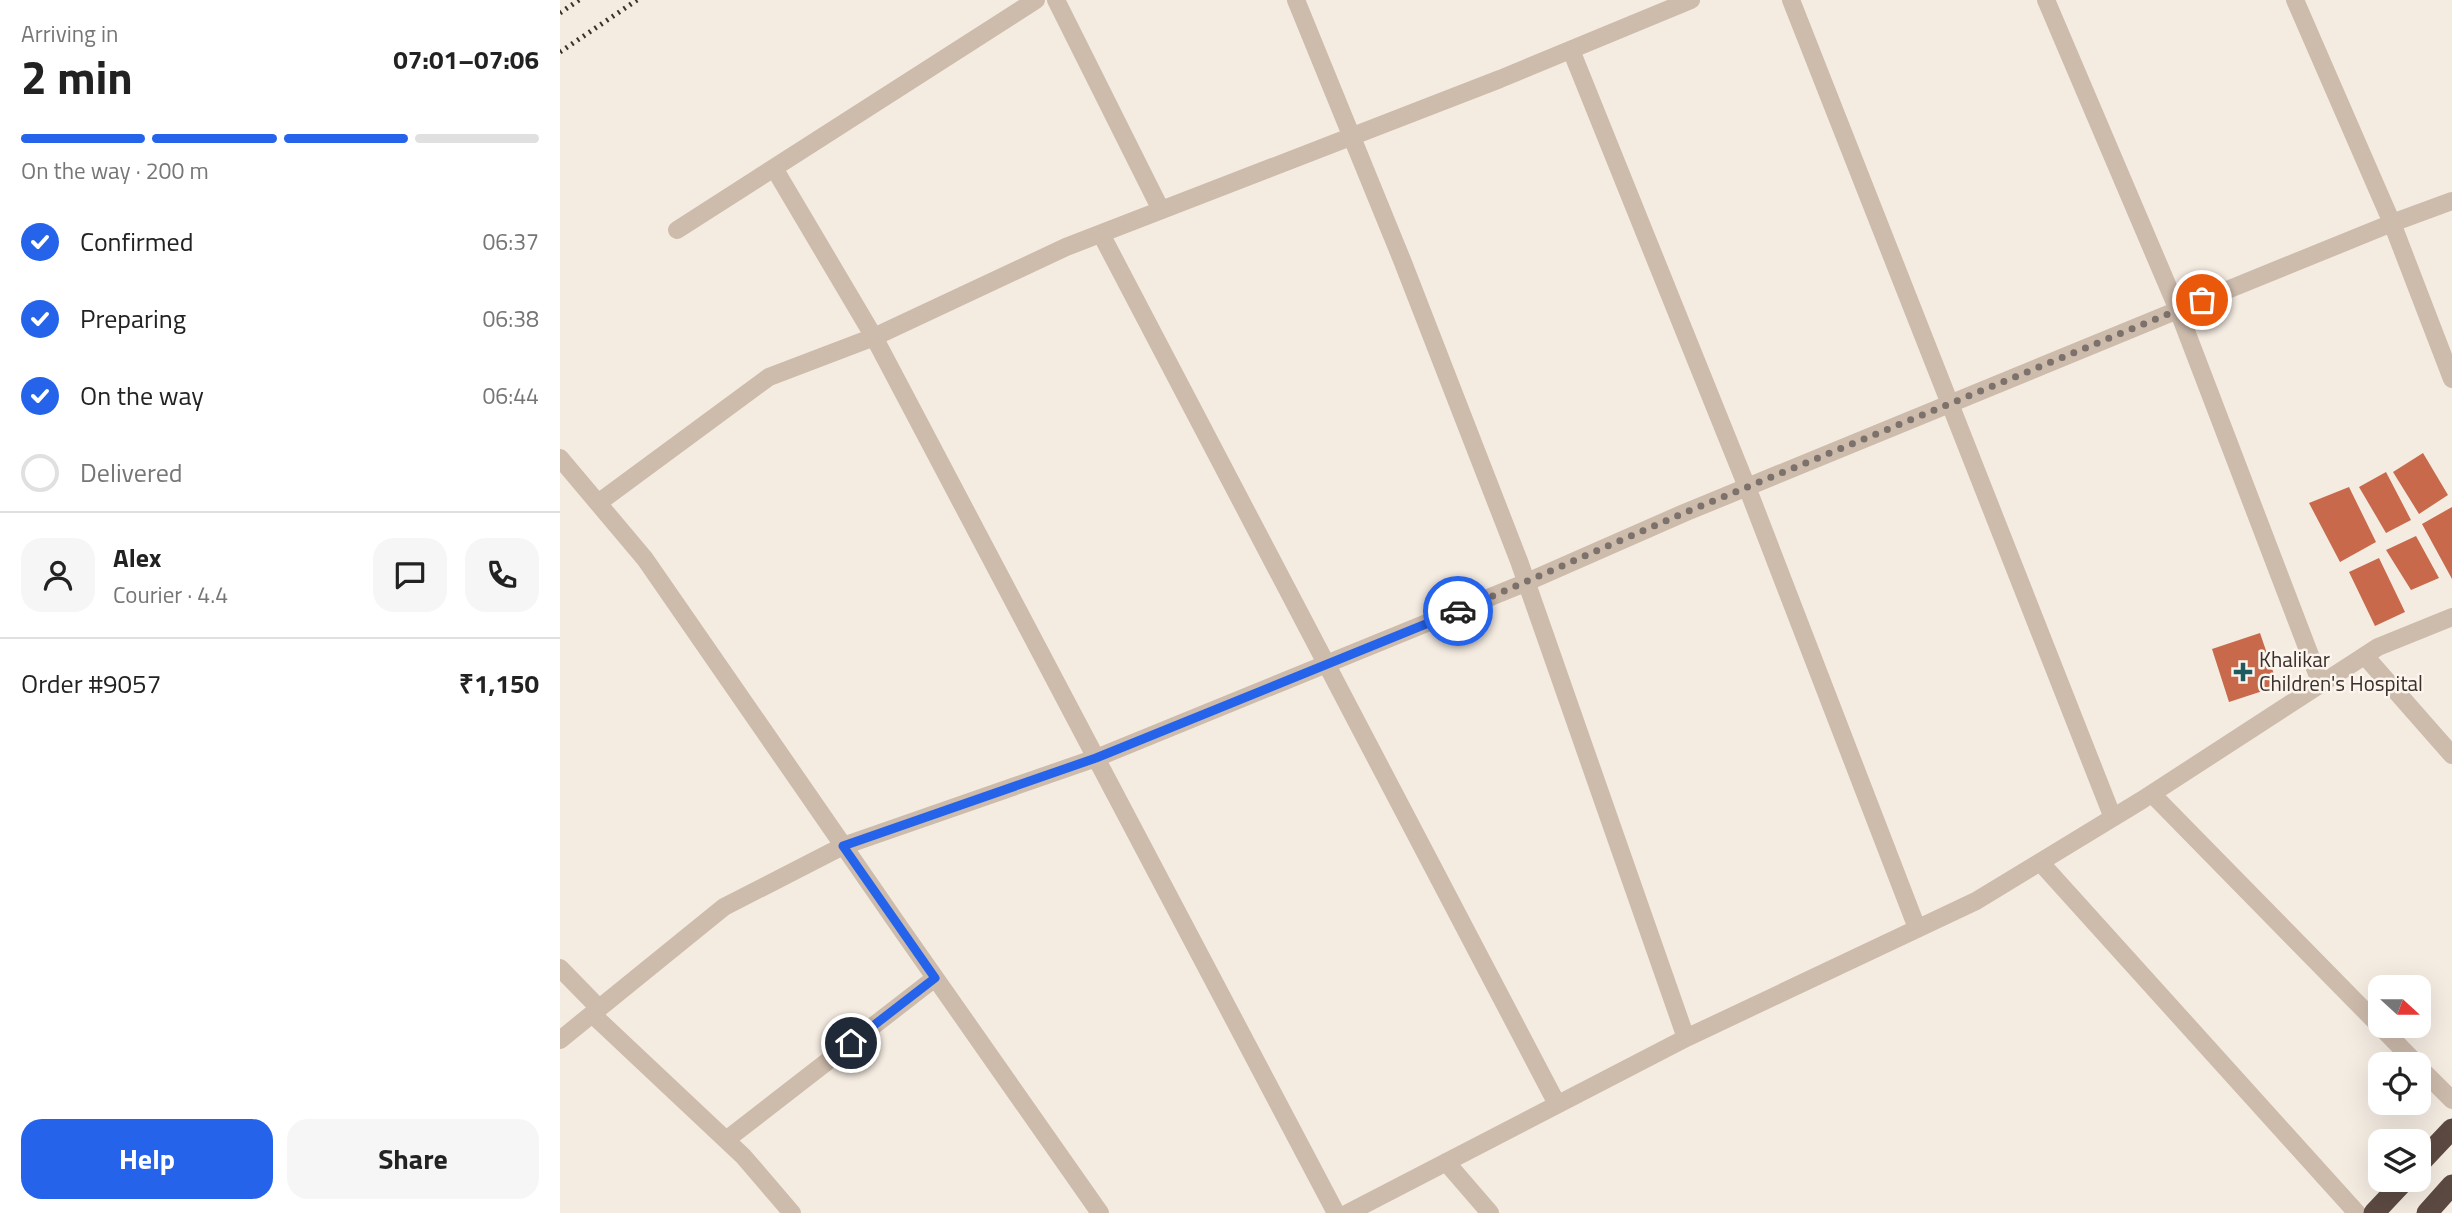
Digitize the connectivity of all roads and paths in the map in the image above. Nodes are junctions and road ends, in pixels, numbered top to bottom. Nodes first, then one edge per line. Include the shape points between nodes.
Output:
1 (1036, 0) edge
2 (1056, 0) edge
3 (1296, 0) edge
4 (1691, 0) edge
5 (1791, 0) edge
6 (2046, 0) edge
7 (2295, 0) edge
8 (1571, 50) junction
9 (1351, 135) junction
10 (774, 168) junction
11 (2452, 201) edge
12 (1161, 210) junction
13 (2392, 223) junction
14 (677, 230) dead end
15 (1101, 234) junction
16 (2178, 310) junction
17 (874, 337) junction
18 (2452, 379) edge
19 (1951, 403) junction
20 (560, 458) edge
21 (1747, 487) junction
22 (598, 503) junction
23 (1527, 582) junction
24 (2452, 617) edge
25 (2365, 656) junction
26 (1327, 664) junction
27 (2320, 684) junction
28 (2452, 755) edge
29 (1096, 758) junction
30 (2152, 794) junction
31 (2113, 818) junction
32 (843, 846) junction
33 (2040, 862) junction
34 (1917, 928) junction
35 (560, 968) edge
36 (935, 978) junction
37 (595, 1011) junction
38 (1686, 1038) junction
39 (560, 1040) edge
40 (2405, 1052) edge
41 (2431, 1078) edge
42 (2452, 1100) edge
43 (1557, 1104) junction
44 (2452, 1129) edge
45 (726, 1140) junction
46 (2431, 1151) edge
47 (1446, 1163) junction
48 (2452, 1185) edge
49 (2394, 1192) edge
50 (792, 1213) edge
51 (1100, 1213) edge
52 (1336, 1213) edge
53 (1348, 1213) edge
54 (1490, 1213) edge
55 (2357, 1213) edge
56 (2374, 1213) edge
57 (2427, 1213) edge

1 - 10 street
2 - 12 street
3 - 9 street
4 - 8 street
5 - 19 street
6 - 16 street
7 - 13 street
8 - 9 street
8 - 21 street
9 - 12 street
9 - 23 street
10 - 14 street
10 - 17 street
11 - 13 street
12 - 15 street
13 - 16 street
13 - 18 street
15 - 17 street
15 - 26 street
16 - 19 street
16 - 27 street
17 - 22 street via 769,377
17 - 29 street
19 - 21 street
19 - 31 street
20 - 22 street
21 - 23 street
21 - 34 street
22 - 32 street via 645,559
23 - 26 street
23 - 38 street
24 - 25 street
25 - 27 street
25 - 28 street
26 - 29 street
26 - 43 street
27 - 30 street
29 - 32 street
29 - 52 street
30 - 31 street
30 - 40 street
31 - 33 street
32 - 36 street
32 - 37 street via 724,907
33 - 34 street via 1976,901
33 - 55 street
34 - 38 street
35 - 37 street
36 - 45 street
36 - 51 street
37 - 39 street
37 - 45 street
38 - 43 street
41 - 42 street
43 - 47 street
44 - 46 highway
45 - 50 street
47 - 53 street
47 - 54 street
48 - 57 highway
49 - 56 highway

